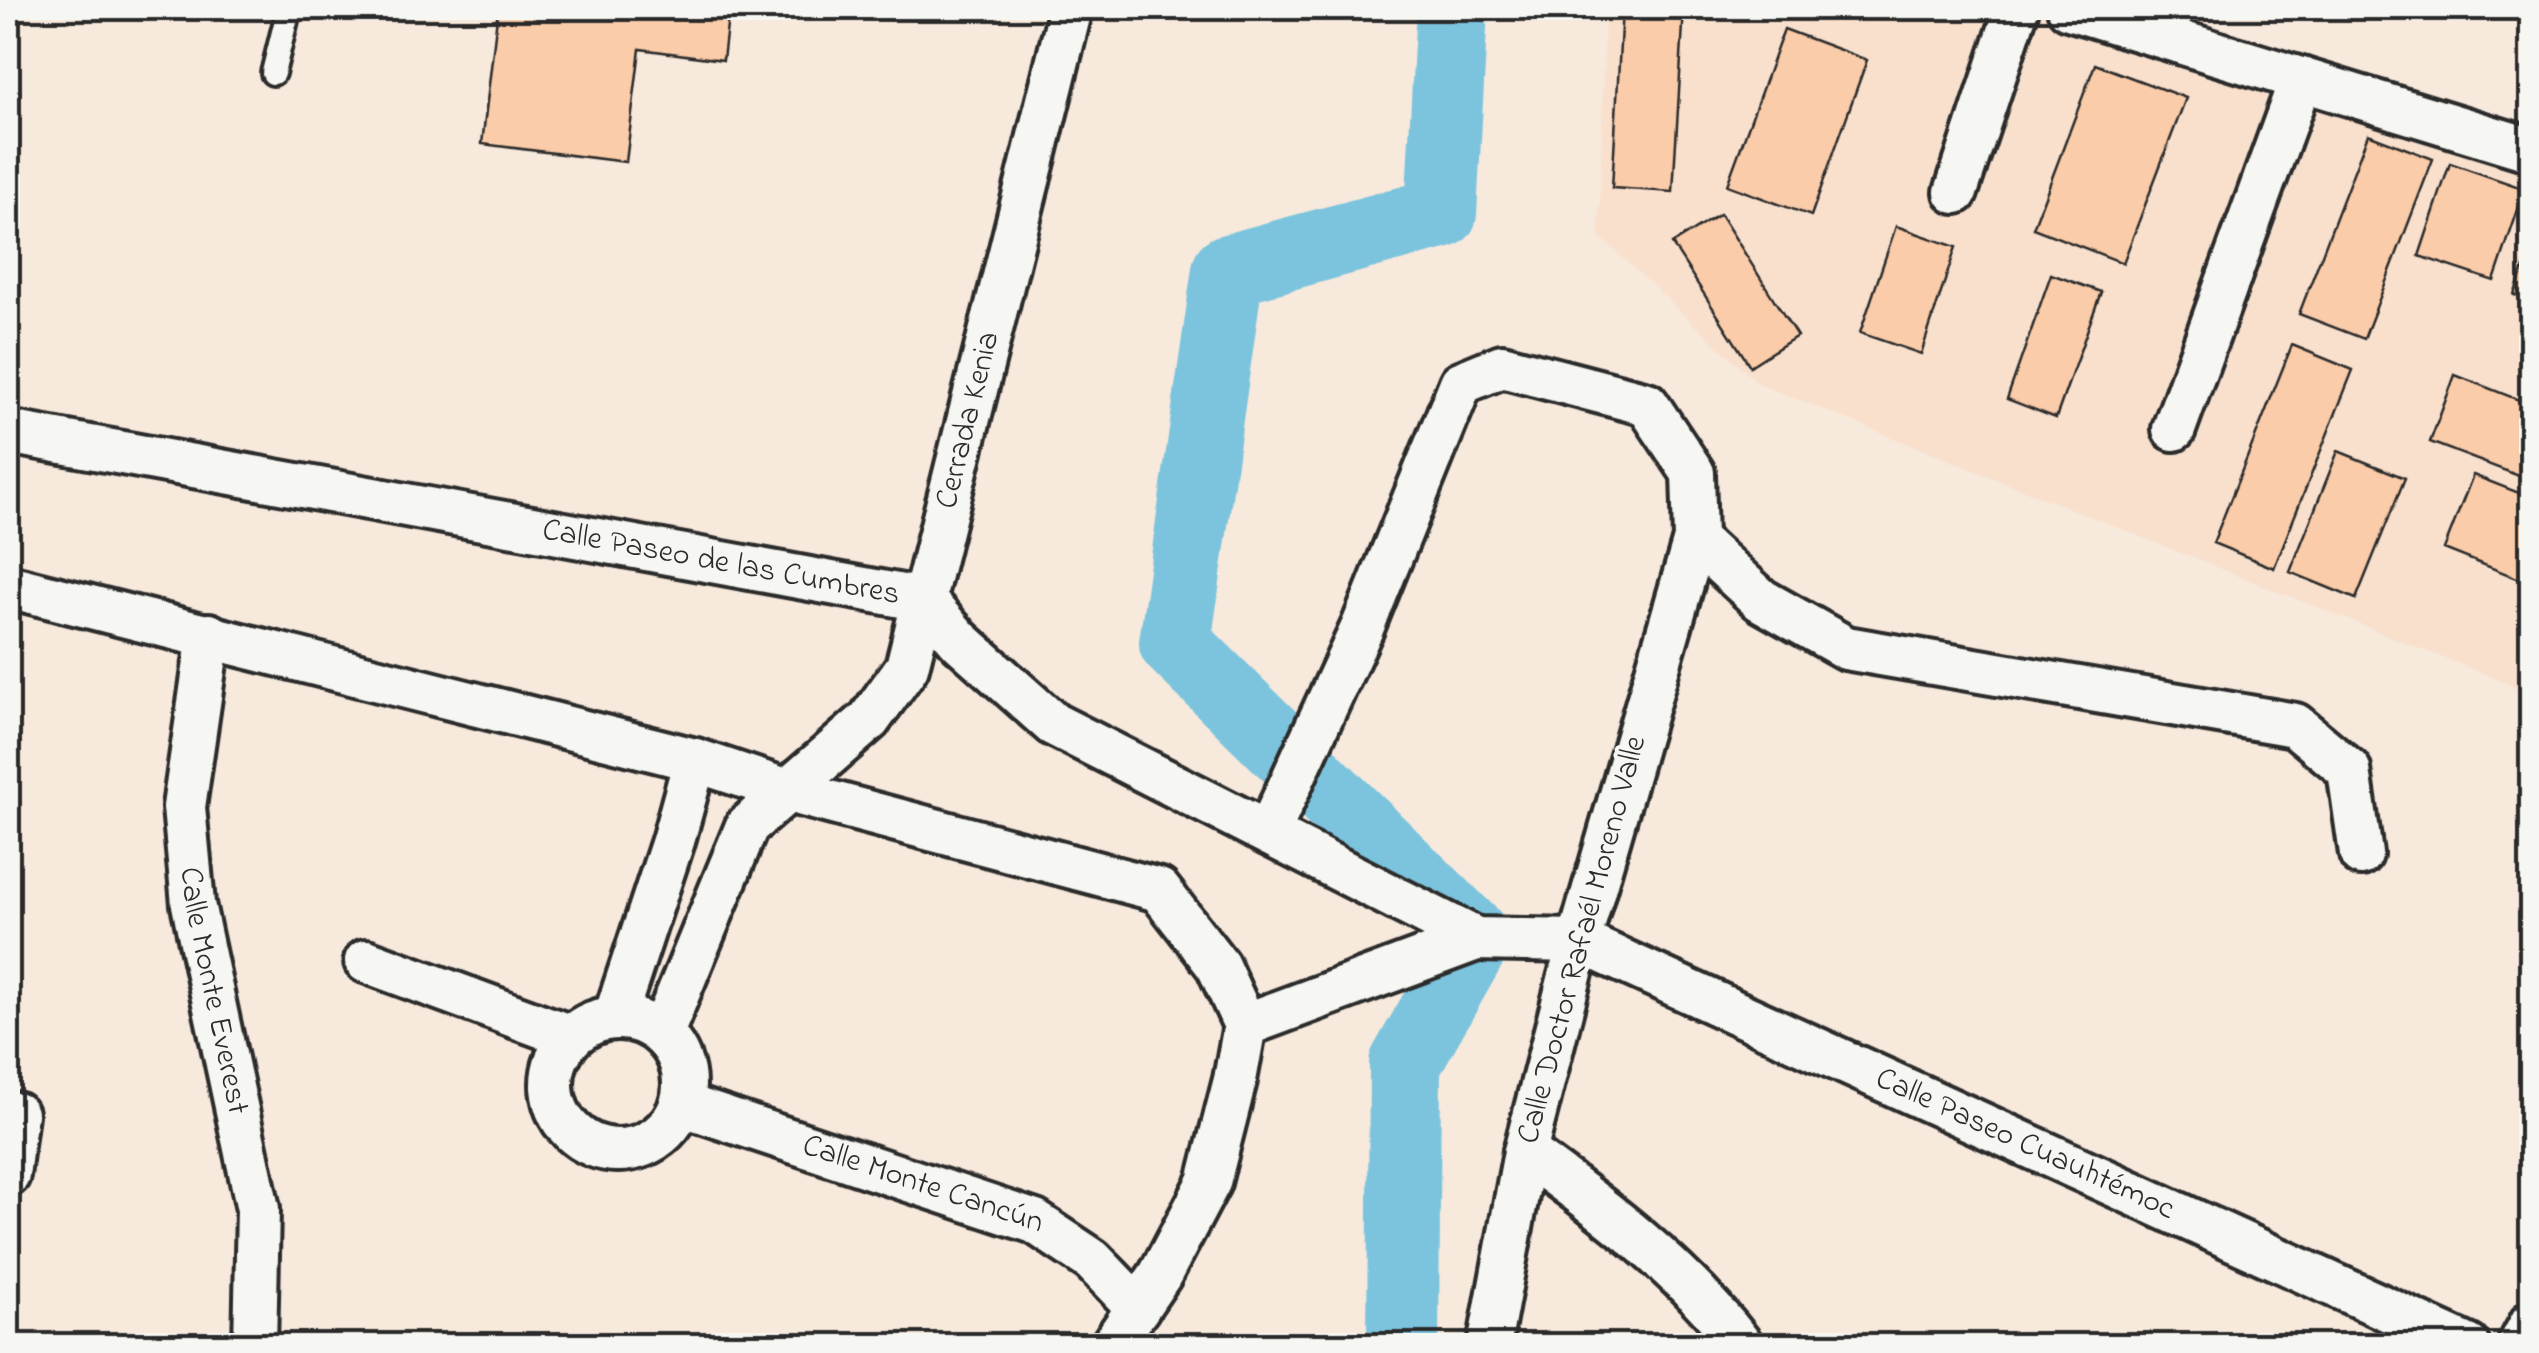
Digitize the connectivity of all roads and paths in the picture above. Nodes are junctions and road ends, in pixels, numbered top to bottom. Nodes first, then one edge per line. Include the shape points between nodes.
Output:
1 (288, 8) edge
2 (1071, 8) edge
3 (2016, 8) edge
4 (2070, 8) edge
5 (273, 74) dead end
6 (2301, 80) junction
7 (2532, 150) edge
8 (1956, 192) dead end
9 (2174, 429) dead end
10 (8, 432) edge
11 (1696, 540) junction
12 (8, 586) edge
13 (924, 600) junction
14 (208, 635) junction
15 (695, 760) junction
16 (788, 790) junction
17 (1269, 832) junction
18 (2361, 854) dead end
19 (1476, 939) junction
20 (1579, 941) junction
21 (366, 961) dead end
22 (615, 1017) junction
23 (1246, 1025) junction
24 (662, 1033) junction
25 (570, 1037) junction
26 (682, 1104) junction
27 (1525, 1152) junction
28 (1138, 1308) junction
29 (2532, 1322) edge
30 (255, 1346) edge
31 (1112, 1346) edge
32 (1489, 1346) edge
33 (1742, 1346) edge
34 (2468, 1346) edge
35 (2519, 1346) edge

1 - 5 lane
2 - 13 street, Cerrada Kenia
3 - 8 street
4 - 6 street
6 - 7 street
6 - 9 street
10 - 13 street, Calle Paseo de las Cumbres
11 - 17 street, Calle Doctor Rafaél Moreno Valle via 1692,473 1648,404 1502,366 1460,383 1364,626
11 - 18 street via 1761,600 1846,648 2295,726 2349,770
11 - 20 street, Calle Doctor Rafaél Moreno Valle
12 - 14 street
13 - 16 street, Cerrada Kenia via 907,667 879,707
13 - 17 street, Calle Paseo de las Cumbres via 960,642 1053,724
14 - 15 street
14 - 30 street, Calle Monte Everest via 184,807 193,904 258,1209
15 - 16 street
15 - 22 street
16 - 23 street via 1159,890 1218,966
16 - 24 street via 747,826
17 - 19 street, Calle Paseo de las Cumbres
19 - 20 street, Calle Paseo de las Cumbres
19 - 23 street
20 - 27 street, Calle Doctor Rafaél Moreno Valle
20 - 34 street, Calle Paseo Cuauhtémoc
21 - 25 street
22 - 24 street
22 - 25 street
23 - 28 street via 1208,1182
24 - 26 street via 682,1066
25 - 26 street via 557,1057 554,1104 584,1142 606,1150 652,1142
26 - 28 street, Calle Monte Cancún via 1035,1222 1092,1260
27 - 32 street, Calle Doctor Rafaél Moreno Valle
27 - 33 street via 1602,1207 1709,1303
28 - 31 street
29 - 35 street

